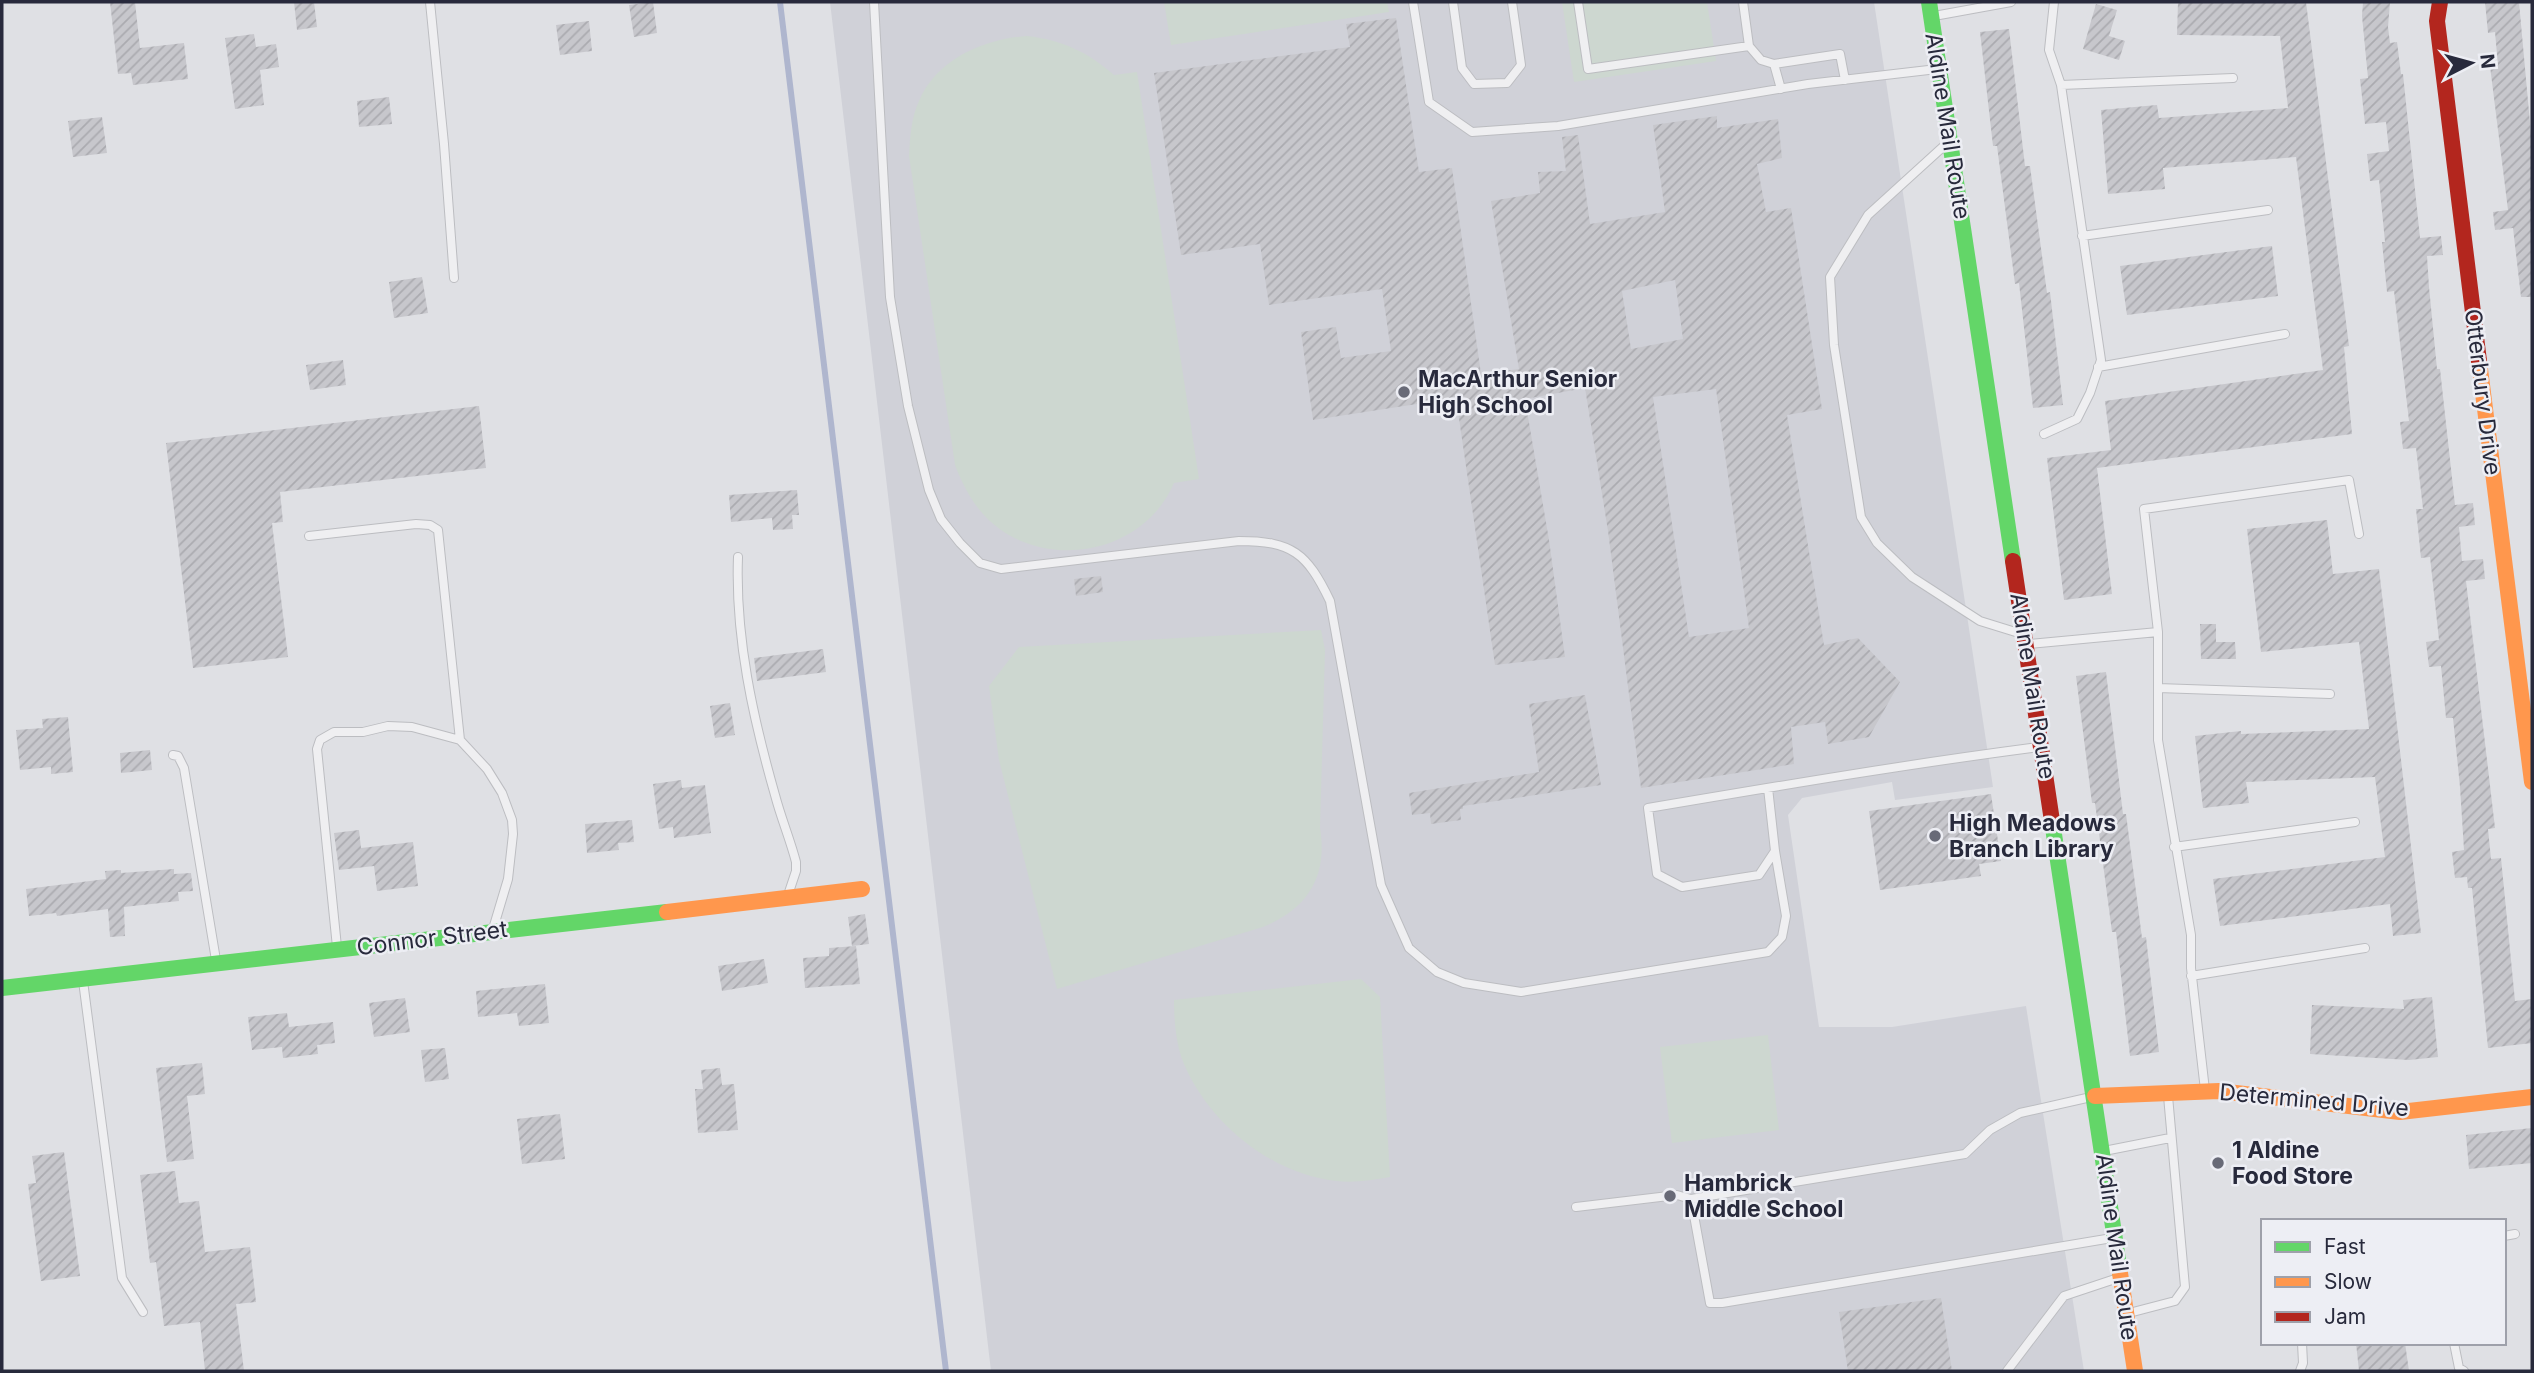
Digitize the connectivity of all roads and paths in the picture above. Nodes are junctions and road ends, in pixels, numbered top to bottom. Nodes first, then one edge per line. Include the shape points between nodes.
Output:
1 (430, 2) edge
2 (874, 2) edge
3 (1413, 2) edge
4 (1453, 2) edge
5 (1512, 2) edge
6 (1578, 2) edge
7 (1743, 2) edge
8 (2011, 2) edge
9 (2054, 2) edge
10 (2440, 2) edge
11 (1930, 9) edge
12 (1749, 46) junction
13 (1774, 64) junction
14 (1940, 69) junction
15 (2233, 78) dead end
16 (1845, 80) junction
17 (2060, 85) junction
18 (1781, 89) junction
19 (1950, 141) junction
20 (2268, 210) dead end
21 (2082, 236) junction
22 (454, 278) dead end
23 (2285, 334) dead end
24 (2098, 366) junction
25 (2044, 434) dead end
26 (2359, 534) dead end
27 (309, 536) dead end
28 (738, 557) dead end
29 (2158, 632) junction
30 (2026, 639) junction
31 (2158, 688) junction
32 (2330, 694) dead end
33 (460, 740) junction
34 (2042, 747) junction
35 (173, 755) dead end
36 (2532, 782) edge
37 (1768, 788) junction
38 (2355, 822) dead end
39 (2174, 847) junction
40 (1775, 851) junction
41 (862, 889) dead end
42 (788, 898) junction
43 (492, 932) junction
44 (2365, 948) dead end
45 (337, 950) junction
46 (216, 963) junction
47 (2192, 976) junction
48 (82, 979) junction
49 (2, 988) edge
50 (2205, 1092) junction
51 (2167, 1093) junction
52 (2095, 1096) junction
53 (2532, 1097) edge
54 (2170, 1138) junction
55 (2104, 1151) junction
56 (1691, 1199) junction
57 (1576, 1207) dead end
58 (2515, 1234) dead end
59 (2506, 1236) edge
60 (2115, 1238) junction
61 (2121, 1277) junction
62 (143, 1312) dead end
63 (2126, 1314) junction
64 (2302, 1345) edge
65 (2454, 1345) edge
66 (2007, 1371) edge
67 (2135, 1371) edge
68 (2300, 1371) edge
69 (2464, 1371) edge

1 - 22 lane
2 - 40 lane via 890,297 908,406 941,519 980,563 1001,569 1239,541 1267,541 1304,558 1330,601 1381,885 1409,948 1437,972 1464,983 1521,992 1768,952 1782,937 1786,916
3 - 18 lane via 1429,102 1472,132 1558,126
4 - 5 lane via 1462,68 1474,84 1507,83 1521,65
6 - 12 lane via 1588,69
7 - 12 lane
8 - 11 lane
9 - 17 lane via 2049,50
10 - 36 street, Otterbury Drive via 2437,21
11 - 14 street, Aldine Mail Route
12 - 13 lane via 1760,60
13 - 16 lane via 1840,54
13 - 18 lane
14 - 16 lane
14 - 19 street, Aldine Mail Route
15 - 17 lane
16 - 18 lane
17 - 21 lane
19 - 30 street, Aldine Mail Route
19 - 30 lane via 1868,215 1830,277 1834,345 1861,517 1877,543 1912,578 1980,621
20 - 21 lane
21 - 24 lane via 2101,360
23 - 24 lane
24 - 25 lane via 2077,419
26 - 29 lane via 2349,480 2144,509
27 - 33 lane via 416,524 439,530
28 - 42 lane via 741,640 769,774 796,862
29 - 30 lane
29 - 31 lane
30 - 34 street, Aldine Mail Route
31 - 32 lane
31 - 39 lane via 2158,740
33 - 43 lane via 487,769 512,820 512,861
33 - 45 lane via 412,727 388,726 334,732 320,740 317,765
34 - 37 lane
34 - 52 street, Aldine Mail Route
35 - 46 lane via 184,768
37 - 40 lane
37 - 40 lane via 1648,808 1657,874 1682,887 1759,875
38 - 39 lane
39 - 47 lane via 2191,935
41 - 42 street, Connor Street
42 - 43 street, Connor Street
43 - 45 street, Connor Street
44 - 47 lane
45 - 46 street, Connor Street
46 - 48 street, Connor Street
47 - 50 lane
48 - 49 street, Connor Street
48 - 62 lane via 122,1278
50 - 51 street, Determined Drive
50 - 53 street, Determined Drive via 2400,1112
51 - 52 street, Determined Drive
51 - 54 lane
52 - 55 street, Aldine Mail Route
52 - 56 lane via 2020,1113 1990,1130 1965,1154
54 - 55 lane
54 - 63 lane via 2185,1287 2175,1301
55 - 60 street, Aldine Mail Route
56 - 57 lane via 1677,1195
56 - 60 lane via 1710,1303
58 - 59 lane
60 - 61 street, Aldine Mail Route
61 - 63 street, Aldine Mail Route
61 - 66 lane via 2064,1296
63 - 67 street, Aldine Mail Route
64 - 68 lane
65 - 69 lane via 2459,1368

